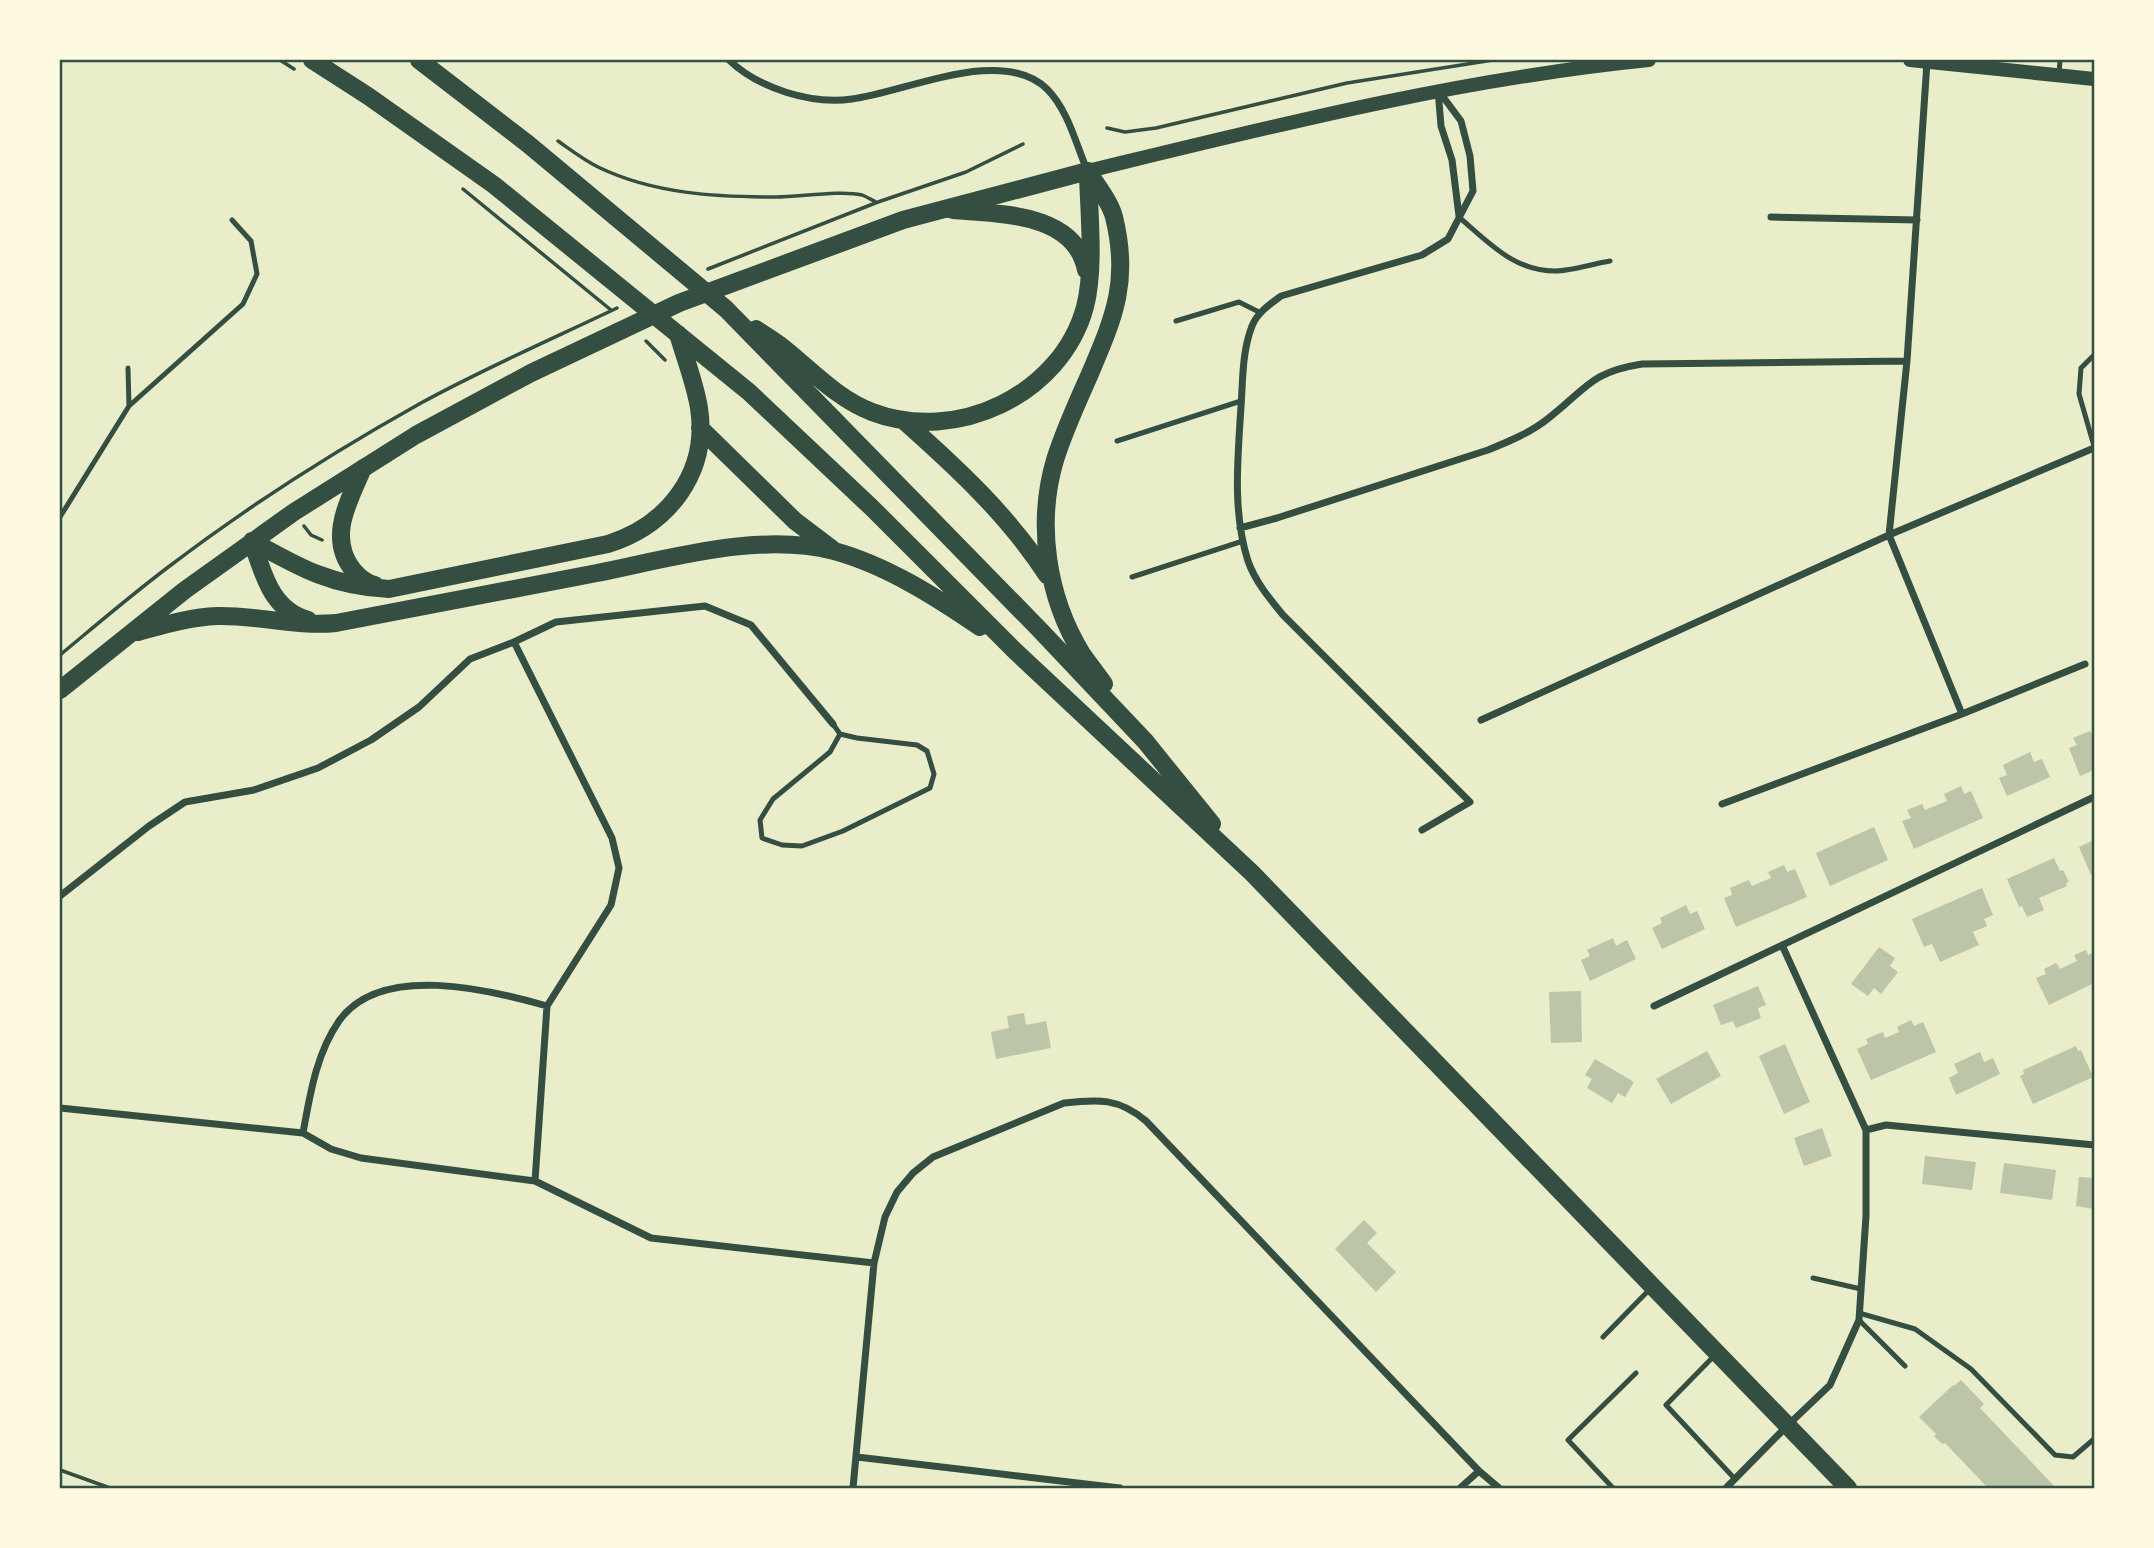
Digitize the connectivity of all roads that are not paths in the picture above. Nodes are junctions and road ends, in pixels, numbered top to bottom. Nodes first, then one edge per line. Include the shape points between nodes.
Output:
1 (729, 60) edge
2 (1649, 60) edge
3 (1910, 60) edge
4 (1927, 60) edge
5 (425, 64) edge
6 (306, 66) edge
7 (2059, 67) edge
8 (2095, 79) edge
9 (1437, 90) junction
10 (1088, 171) junction
11 (940, 209) junction
12 (1771, 217) dead end
13 (1460, 218) junction
14 (232, 220) dead end
15 (1917, 220) junction
16 (1609, 261) dead end
17 (1089, 287) junction
18 (726, 309) junction
19 (1261, 313) junction
20 (1176, 321) dead end
21 (678, 334) junction
22 (2095, 355) edge
23 (1907, 361) junction
24 (128, 368) dead end
25 (1241, 401) junction
26 (129, 406) junction
27 (903, 420) junction
28 (700, 428) junction
29 (1117, 441) dead end
30 (2095, 447) edge
31 (364, 467) junction
32 (60, 517) edge
33 (1240, 528) junction
34 (1889, 535) junction
35 (252, 541) junction
36 (1243, 541) junction
37 (836, 551) junction
38 (1132, 577) dead end
39 (1052, 584) junction
40 (388, 589) junction
41 (336, 623) junction
42 (128, 635) junction
43 (514, 642) junction
44 (1013, 649) junction
45 (2085, 664) dead end
46 (60, 690) edge
47 (1962, 714) junction
48 (1481, 720) dead end
49 (833, 724) joint
50 (840, 734) junction
51 (1145, 741) junction
52 (2095, 797) edge
53 (1722, 804) dead end
54 (1422, 830) dead end
55 (1251, 873) junction
56 (60, 896) edge
57 (1782, 944) junction
58 (547, 1006) junction
59 (1654, 1006) dead end
60 (60, 1108) edge
61 (1866, 1130) junction
62 (303, 1133) junction
63 (2095, 1145) edge
64 (535, 1181) junction
65 (874, 1263) junction
66 (1813, 1279) dead end
67 (1653, 1286) junction
68 (1861, 1289) junction
69 (1859, 1316) junction
70 (1603, 1337) dead end
71 (1717, 1353) junction
72 (1905, 1366) dead end
73 (1636, 1373) dead end
74 (1787, 1426) junction
75 (2095, 1439) edge
76 (856, 1457) junction
77 (1479, 1471) junction
78 (1735, 1479) junction
79 (1845, 1488) edge
80 (853, 1489) edge
81 (1120, 1489) edge
82 (1460, 1489) edge
83 (1499, 1489) edge
84 (1614, 1489) edge
85 (1726, 1489) edge

1 - 10 street via 771,88 811,98 850,100 979,70 1030,77 1048,90 1065,116
2 - 9 main road
3 - 4 main road
4 - 7 main road
4 - 15 street
5 - 18 main road
6 - 21 main road via 368,96 494,185
7 - 8 main road
9 - 10 main road
9 - 13 street
9 - 13 street via 1461,121 1470,156 1473,191
10 - 11 main road
10 - 17 main road
10 - 39 main road via 1113,215 1121,271 1112,321 1055,461 1045,532
11 - 17 main road via 1024,217 1049,224 1074,246 1084,263
11 - 31 main road via 679,303 531,373
12 - 15 street
13 - 16 lane via 1505,257 1534,269 1556,271
13 - 19 street via 1448,239 1422,254 1281,296
14 - 26 lane via 251,241 257,274 243,304
15 - 23 street
17 - 27 main road via 1068,346 1041,379 989,411 935,422
18 - 27 main road via 784,348 837,394 871,412
18 - 51 main road
19 - 20 lane via 1239,302
19 - 25 street via 1252,323 1244,352
21 - 28 main road via 697,399
21 - 44 main road via 748,392 871,507
22 - 30 lane via 2081,368 2079,394
23 - 33 street via 1618,368 1597,377 1518,438
23 - 34 street
24 - 26 lane
25 - 29 lane
25 - 33 street
26 - 32 lane
27 - 39 main road via 996,508
28 - 37 main road via 795,521
28 - 40 main road via 697,456 684,488 667,510 639,532 608,544
30 - 34 street
31 - 35 main road
31 - 40 main road via 342,516 342,546 358,575
33 - 36 street
34 - 47 street
34 - 48 street
35 - 40 main road via 326,579
35 - 41 main road via 282,607 301,618
35 - 42 main road
36 - 38 lane
36 - 54 street via 1263,590 1283,615 1470,802
37 - 41 main road via 785,545 734,548
37 - 44 main road via 929,594
39 - 51 main road via 1082,654
41 - 42 main road via 217,617 182,620
42 - 46 main road
43 - 49 street via 556,622 705,606 751,625
43 - 56 street via 470,659 419,707 318,768 254,790 185,802
43 - 58 street via 612,838 619,868 611,905
44 - 55 main road
45 - 47 street
47 - 53 street
49 - 50 lane
50 - 50 lane via 917,745 927,751 934,774 930,788 844,831 802,846 762,838 760,820 773,799 830,752
51 - 55 main road
52 - 57 street
55 - 67 main road
57 - 59 street
57 - 61 street
58 - 62 street via 496,992 412,984 376,993 340,1020 315,1073
58 - 64 street
60 - 62 street
61 - 63 street via 1886,1125
61 - 68 street
62 - 64 street via 360,1158
64 - 65 street via 651,1238
65 - 76 street
65 - 77 street via 885,1217 897,1192 933,1157 1064,1102 1112,1102 1131,1108
66 - 68 lane
67 - 70 lane
67 - 71 main road
68 - 69 street
69 - 72 lane
69 - 74 street via 1830,1385
69 - 75 lane via 1915,1329 1971,1369 2055,1455 2073,1457
71 - 74 main road
71 - 78 lane via 1666,1405
73 - 84 lane via 1568,1440
74 - 78 street
74 - 79 main road
76 - 80 street
76 - 81 street
77 - 82 street
77 - 83 street
78 - 85 street

